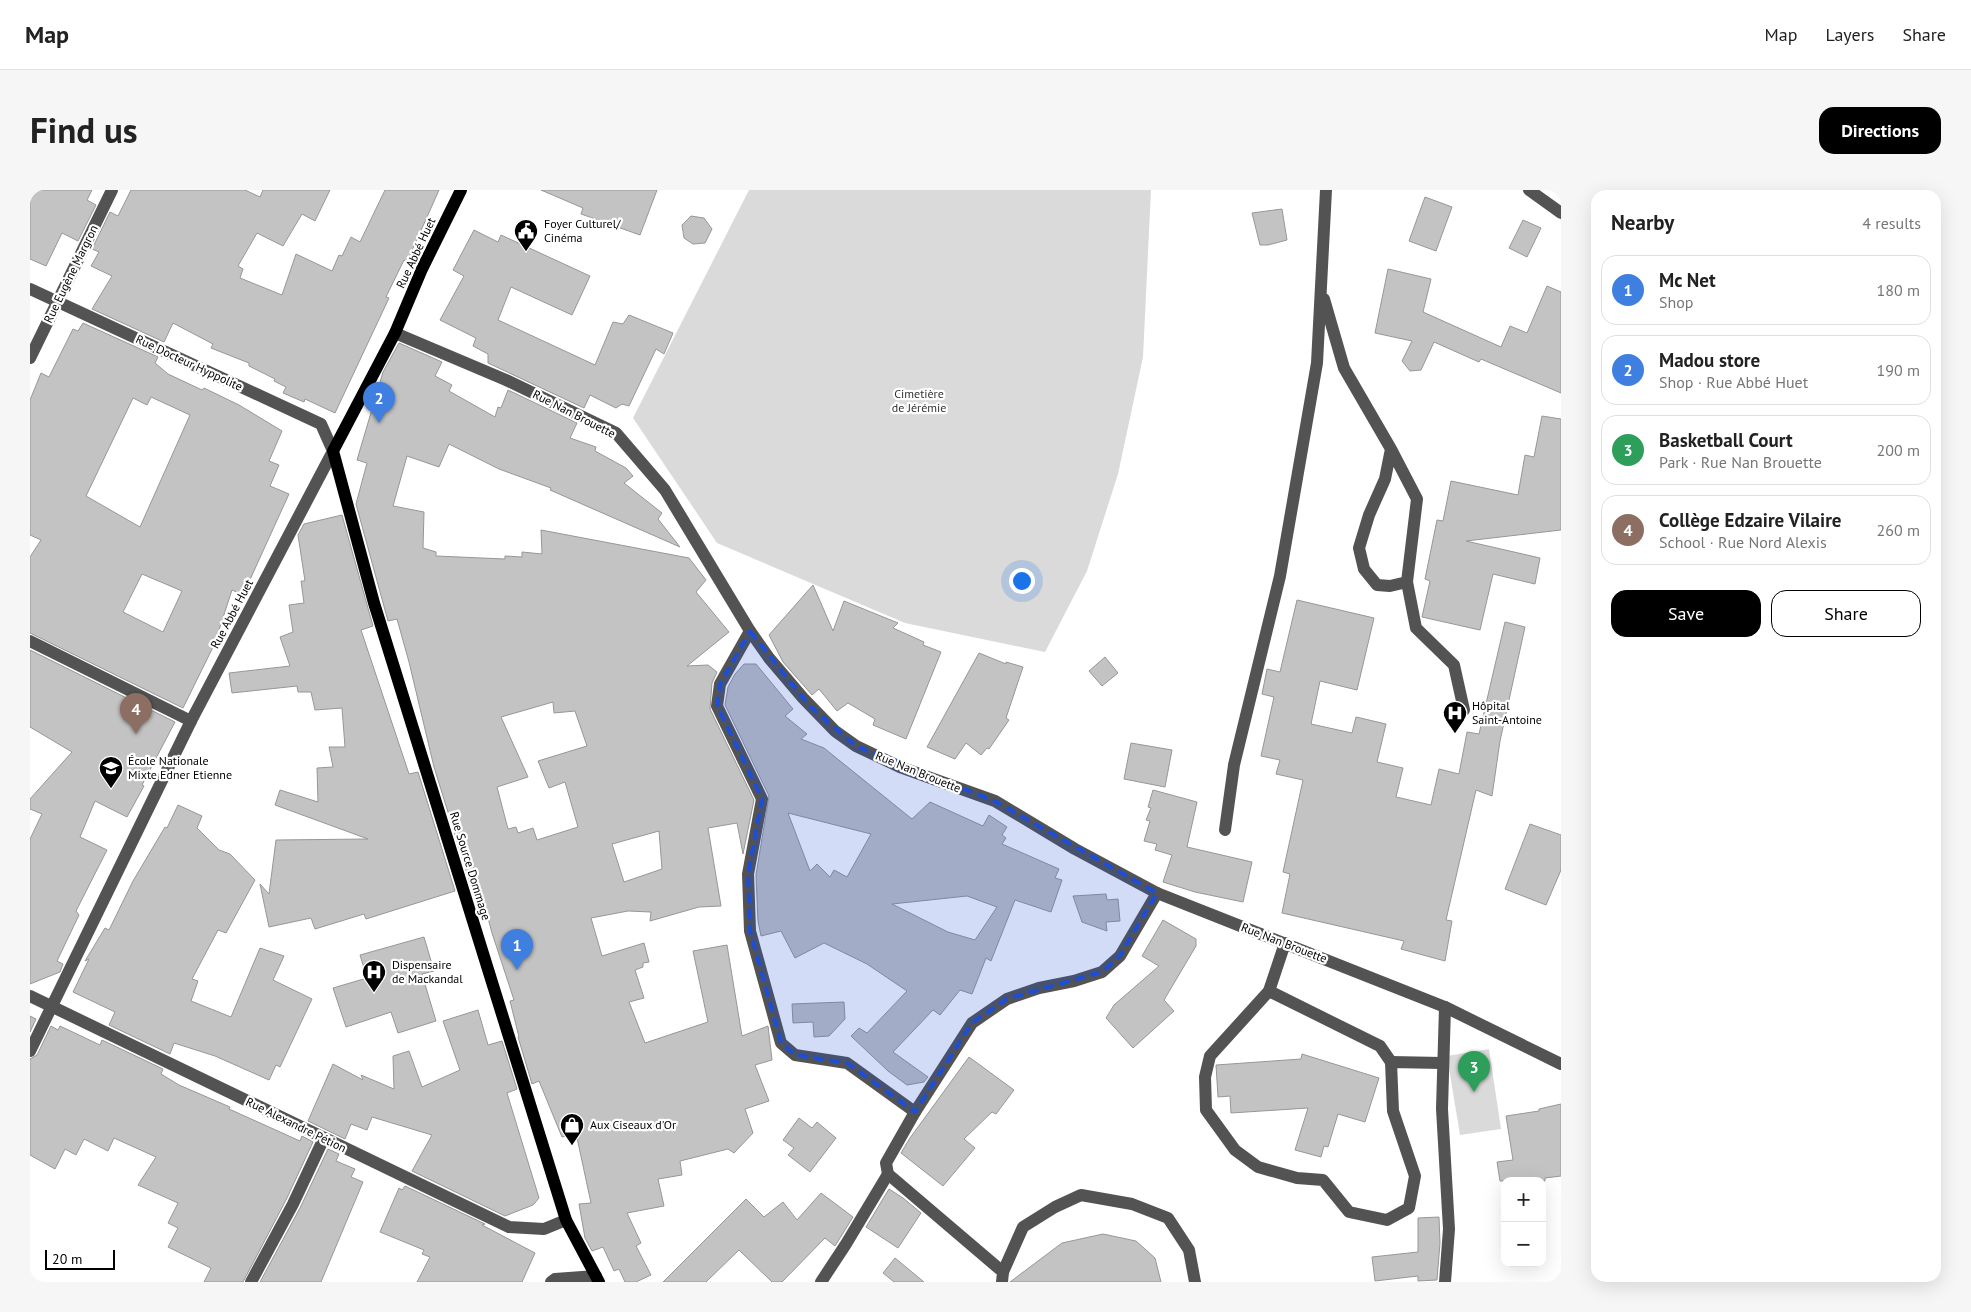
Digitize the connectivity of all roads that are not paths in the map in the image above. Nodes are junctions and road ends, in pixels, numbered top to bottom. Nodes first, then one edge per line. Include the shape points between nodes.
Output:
1 (112, 190) edge
2 (461, 190) edge
3 (1326, 190) edge
4 (1530, 190) edge
5 (1561, 213) edge
6 (1321, 286) junction
7 (30, 289) edge
8 (58, 302) junction
9 (395, 333) junction
10 (30, 358) edge
11 (1391, 449) junction
12 (333, 451) junction
13 (1408, 582) junction
14 (750, 631) junction
15 (30, 641) edge
16 (1464, 710) dead end
17 (191, 721) junction
18 (1225, 830) dead end
19 (1157, 894) junction
20 (1285, 943) junction
21 (1269, 991) junction
22 (30, 996) edge
23 (52, 1006) junction
24 (1445, 1007) junction
25 (30, 1051) edge
26 (1391, 1062) junction
27 (1442, 1063) junction
28 (1561, 1064) edge
29 (915, 1112) junction
30 (324, 1138) junction
31 (888, 1174) junction
32 (566, 1220) junction
33 (1002, 1277) edge
34 (598, 1279) edge
35 (251, 1282) edge
36 (551, 1282) edge
37 (821, 1282) edge
38 (1195, 1282) edge
39 (1445, 1282) edge

1 - 8 street, Rue Eugène Margron
2 - 9 main road, Rue Abbé Huet
3 - 6 street
4 - 5 street
6 - 11 street via 1344,368
6 - 18 street via 1318,363 1282,567 1234,765
7 - 8 street, Rue Docteur Hyppolite
8 - 10 street, Rue Eugène Margron
8 - 12 street, Rue Docteur Hyppolite via 321,424
9 - 12 main road, Rue Abbé Huet
9 - 14 street, Rue Nan Brouette via 506,380 616,433 665,490
11 - 13 street via 1417,499
11 - 13 street via 1385,479 1369,514 1359,548 1364,569 1377,585
12 - 17 street, Rue Abbé Huet
12 - 32 main road, Rue Source Dommage via 374,603
13 - 16 street via 1416,628 1454,665
14 - 19 street, Rue Nan Brouette via 809,704 835,732 856,746 900,767 994,801
14 - 29 street via 720,684 717,706 762,798 748,874 750,931 781,1043 795,1055 847,1063
15 - 17 street
17 - 23 street, Rue Abbé Huet
19 - 20 street, Rue Nan Brouette
19 - 29 street via 1120,956 1102,972 1007,999 972,1023
20 - 21 street
20 - 24 street, Rue Nan Brouette
21 - 26 street via 1380,1046
21 - 26 street via 1210,1056 1205,1077 1206,1110 1235,1150 1258,1167 1297,1178 1323,1180 1349,1212 1387,1220 1409,1208 1415,1176 1393,1111
22 - 23 street, Rue Alexandre Pétion
23 - 25 street, Rue Abbé Huet
23 - 30 street, Rue Alexandre Pétion
24 - 27 street
24 - 28 street, Rue Nan Brouette
26 - 27 street
27 - 39 street via 1450,1229
29 - 31 street via 886,1163
30 - 32 street, Rue Alexandre Pétion via 509,1227 544,1229
30 - 35 street
31 - 33 street
31 - 37 street
32 - 34 main road, Rue Source Dommage
33 - 38 street via 1023,1227 1081,1195 1132,1204 1168,1218 1189,1250
34 - 36 street via 555,1279

